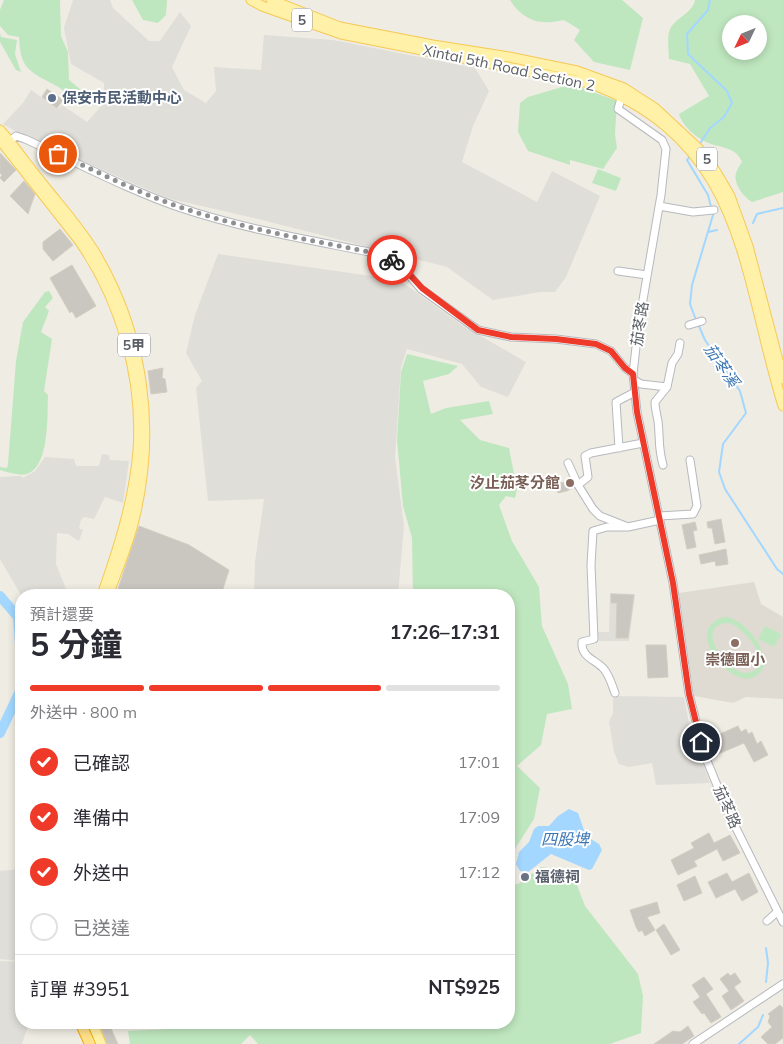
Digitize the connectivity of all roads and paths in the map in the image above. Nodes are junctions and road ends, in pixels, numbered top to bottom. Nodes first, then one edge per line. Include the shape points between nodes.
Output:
1 (251, 0) edge
2 (271, 0) edge
3 (479, 56) junction
4 (622, 92) junction
5 (634, 99) junction
6 (0, 130) edge
7 (4, 142) edge
8 (659, 206) junction
9 (711, 210) dead end
10 (618, 272) dead end
11 (647, 275) junction
12 (702, 321) dead end
13 (689, 325) dead end
14 (680, 343) dead end
15 (633, 377) junction
16 (783, 379) edge
17 (667, 387) junction
18 (635, 392) junction
19 (783, 406) edge
20 (643, 443) junction
21 (619, 448) junction
22 (690, 460) dead end
23 (568, 463) dead end
24 (663, 465) dead end
25 (578, 485) junction
26 (660, 518) junction
27 (628, 527) junction
28 (104, 589) edge
29 (110, 589) edge
30 (615, 693) dead end
31 (777, 912) junction
32 (768, 921) dead end
33 (783, 922) edge
34 (783, 984) edge
35 (81, 1029) edge
36 (82, 1029) edge
37 (89, 1029) edge
38 (95, 1029) edge
39 (85, 1044) edge
40 (90, 1044) edge
41 (96, 1044) edge
42 (101, 1044) edge
43 (694, 1044) edge

1 - 3 main road, Xintai 5th Road Section 2 / 5 via 341,34
2 - 3 main road, Xintai 5th Road Section 2 / 5 via 340,27
3 - 4 main road, Xintai 5th Road Section 2 / 5 via 577,71
4 - 5 main road, Xintai 5th Road Section 2 / 5
4 - 8 street, 茄苳路 via 618,109 665,143
5 - 16 main road, Xintai 5th Road Section 2 / 5 via 655,108 686,136 723,183 748,246
5 - 19 main road, Xintai 5th Road Section 2 / 5 via 680,138 720,193 736,230
6 - 7 main road, 5甲
7 - 15 street via 16,136 25,138 199,214 384,255 398,262 422,288 478,330 511,337 596,344 611,351
7 - 28 main road, 5甲 via 89,256 112,302 130,357 138,419 138,452 128,508
7 - 29 main road, 5甲 via 84,235 97,255 127,319 137,356 146,416 145,451 135,517
8 - 9 street via 693,212
8 - 11 street, 茄苳路
10 - 11 street
11 - 15 street, 茄苳路
12 - 13 street
14 - 17 street
15 - 17 street via 641,384
15 - 18 street, 茄苳路
17 - 24 street via 655,402
18 - 20 street, 茄苳路
18 - 21 street via 616,402
20 - 21 street
20 - 26 street, 茄苳路
21 - 25 street via 585,456 588,477
22 - 26 street via 697,506 693,514
23 - 25 street
25 - 27 street via 600,516
26 - 27 street
26 - 31 street, 茄苳路 via 689,694 705,756 728,812
27 - 30 street via 593,531 594,639 582,642 584,654 604,669
31 - 32 street
31 - 33 street, 茄苳路
34 - 43 street
35 - 39 main road
36 - 40 highway
37 - 41 highway
38 - 42 main road

